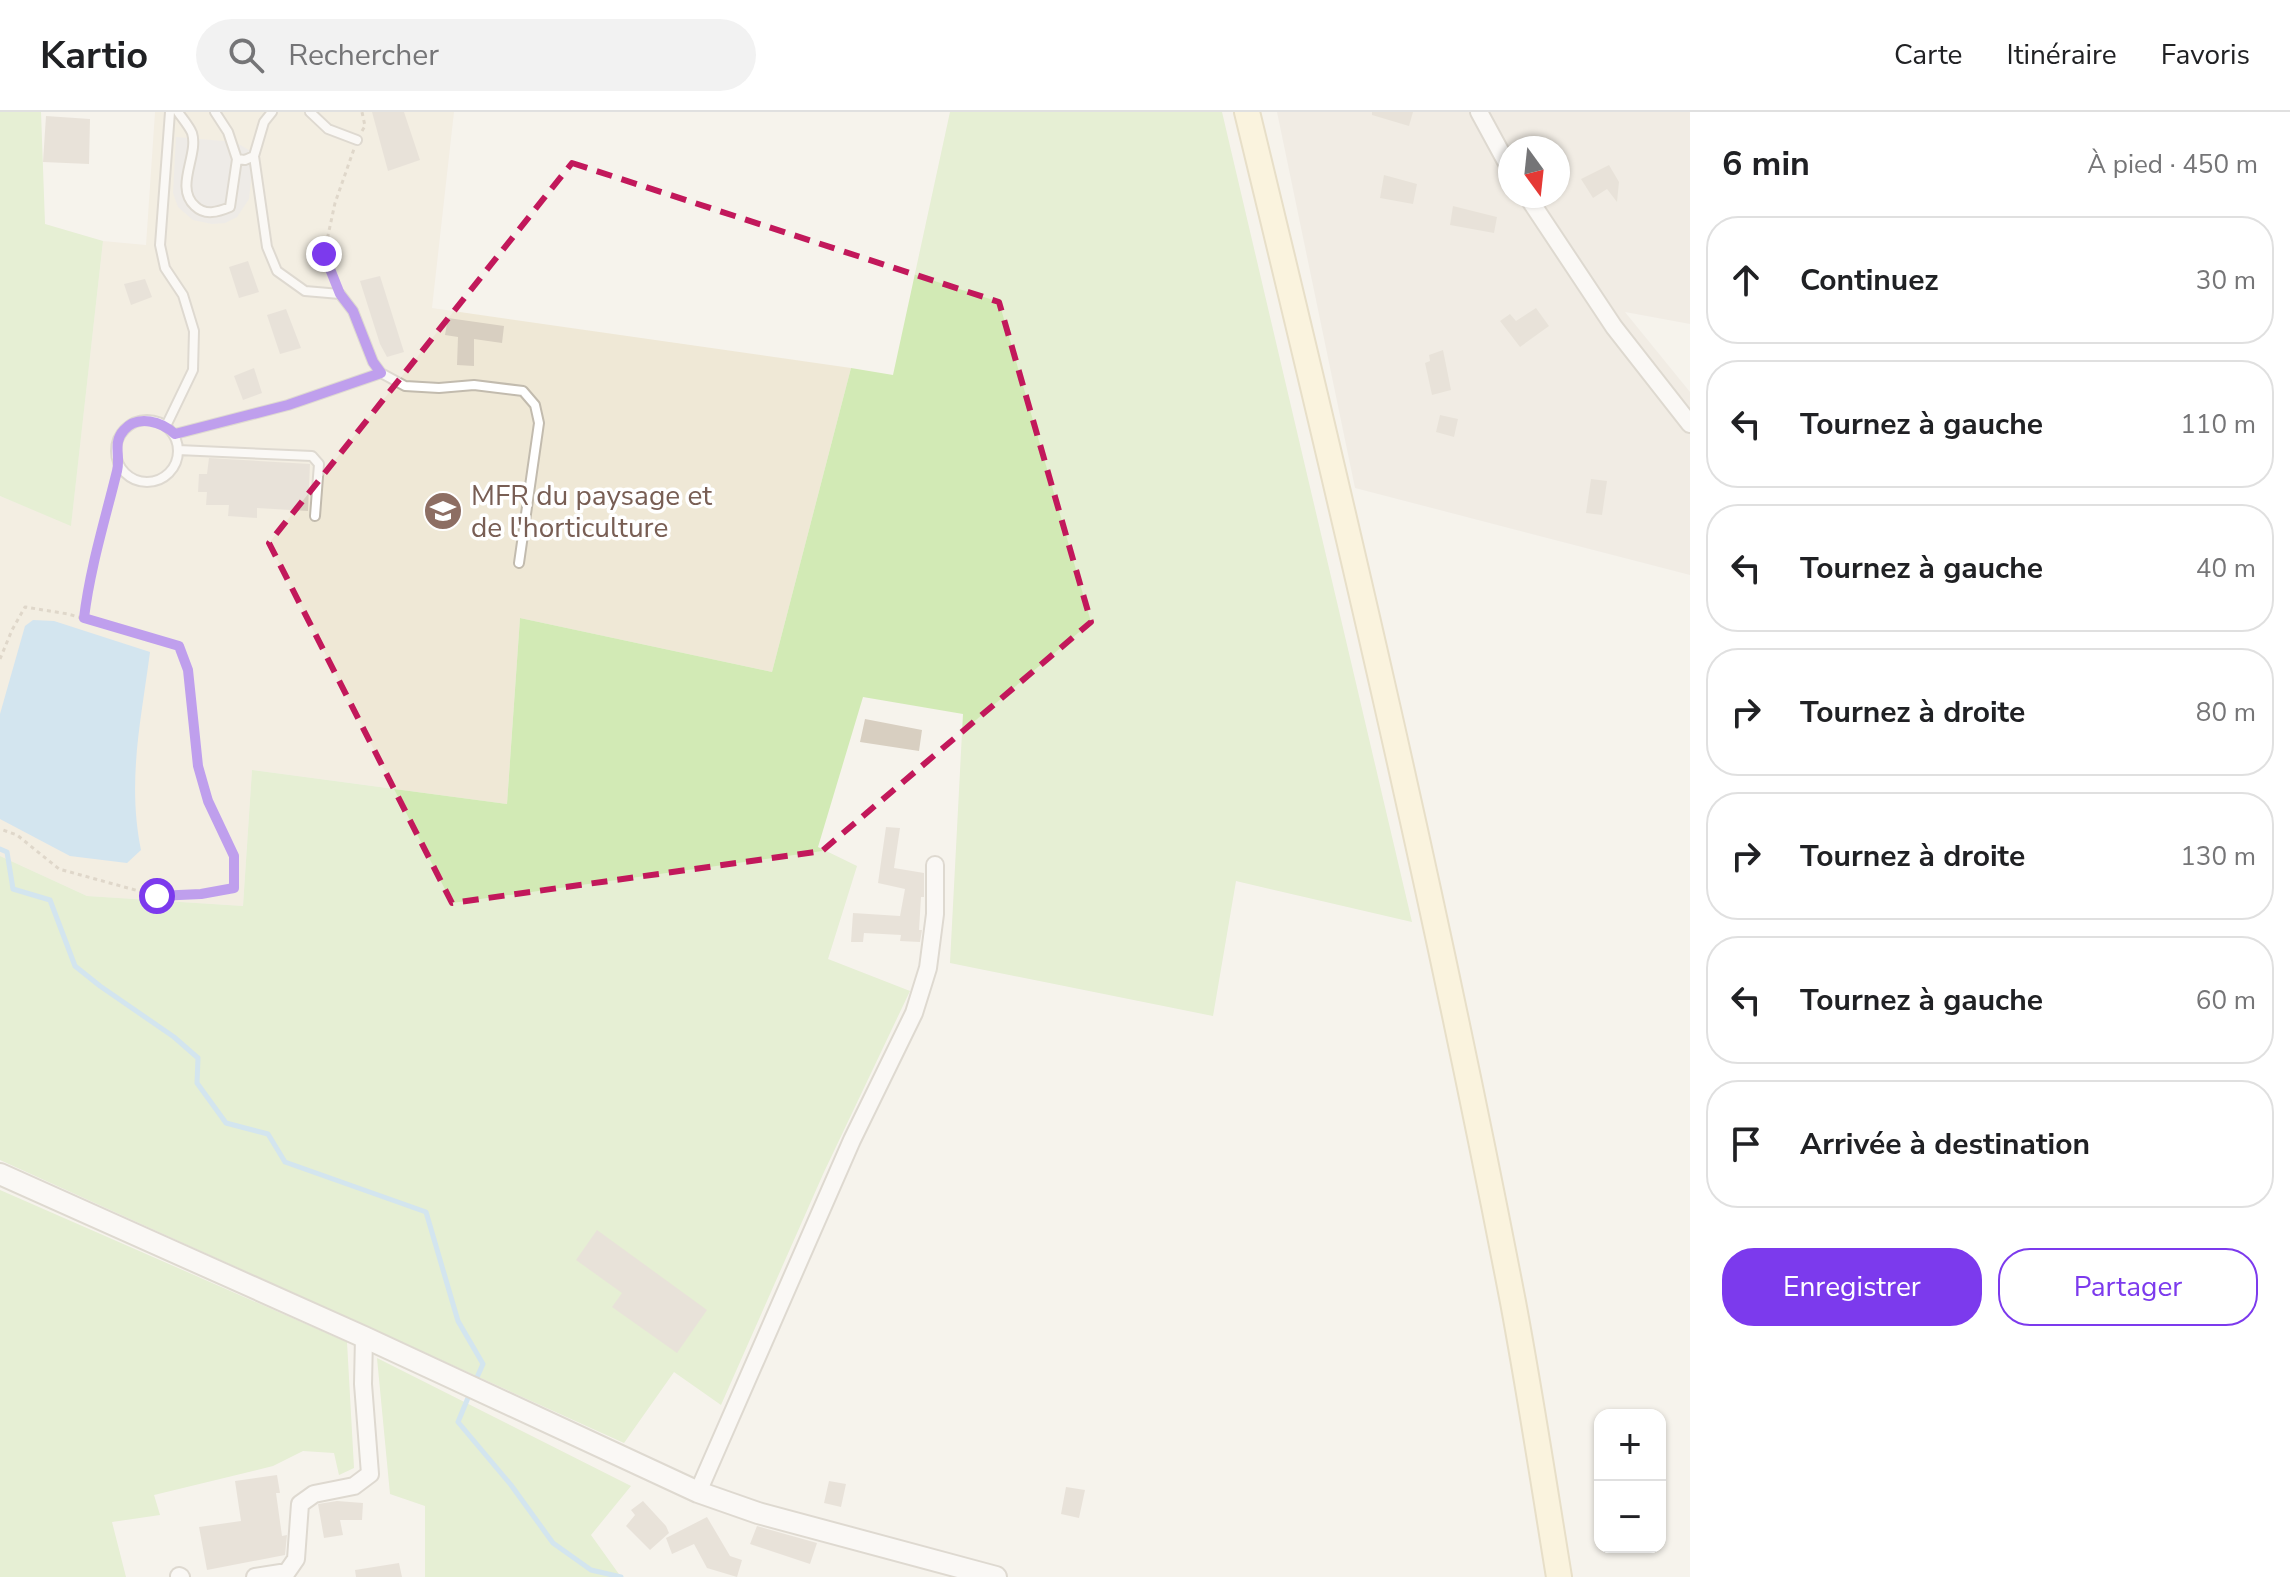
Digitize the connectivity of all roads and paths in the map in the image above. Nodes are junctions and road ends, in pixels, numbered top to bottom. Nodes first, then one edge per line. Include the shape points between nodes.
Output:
1 (170, 112) edge
2 (178, 112) edge
3 (215, 112) edge
4 (272, 112) edge
5 (310, 112) edge
6 (362, 112) edge
7 (1247, 112) edge
8 (1479, 112) edge
9 (357, 140) junction
10 (1498, 147) edge
11 (254, 156) junction
12 (237, 159) junction
13 (1535, 208) edge
14 (340, 294) junction
15 (381, 373) junction
16 (1690, 424) edge
17 (166, 426) junction
18 (175, 434) junction
19 (178, 450) junction
20 (119, 465) junction
21 (315, 516) dead end
22 (519, 563) dead end
23 (84, 618) junction
24 (0, 659) edge
25 (0, 829) edge
26 (935, 865) dead end
27 (0, 1174) edge
28 (364, 1337) junction
29 (698, 1492) junction
30 (255, 1577) edge
31 (996, 1577) edge
32 (1559, 1577) edge

1 - 17 lane via 160,245 194,331 193,370
2 - 12 lane via 192,134 187,190 197,208 207,212 230,207
3 - 12 lane
4 - 11 lane
5 - 9 lane via 328,129
6 - 9 path via 365,126
7 - 32 main road via 1407,788 1513,1306
8 - 10 street
9 - 14 path via 324,254
11 - 12 lane
11 - 14 lane via 267,247 277,271 305,291
13 - 16 street via 1614,327
14 - 15 lane
15 - 18 lane via 288,405
15 - 22 lane via 405,386 523,391 535,405 539,423
17 - 18 lane
17 - 20 lane via 146,421 123,430 117,442
18 - 19 lane
19 - 20 lane via 170,471 157,481 141,483
19 - 21 lane via 312,456 319,464
20 - 23 path
23 - 24 path via 25,607
23 - 25 path via 179,646 188,670 198,766 234,856 234,888 157,896 59,869 17,835
26 - 29 street via 928,968 914,1013 852,1140
27 - 28 street
28 - 29 street
28 - 30 street via 370,1474 354,1486 314,1494 300,1504 296,1559 287,1572
29 - 31 street

